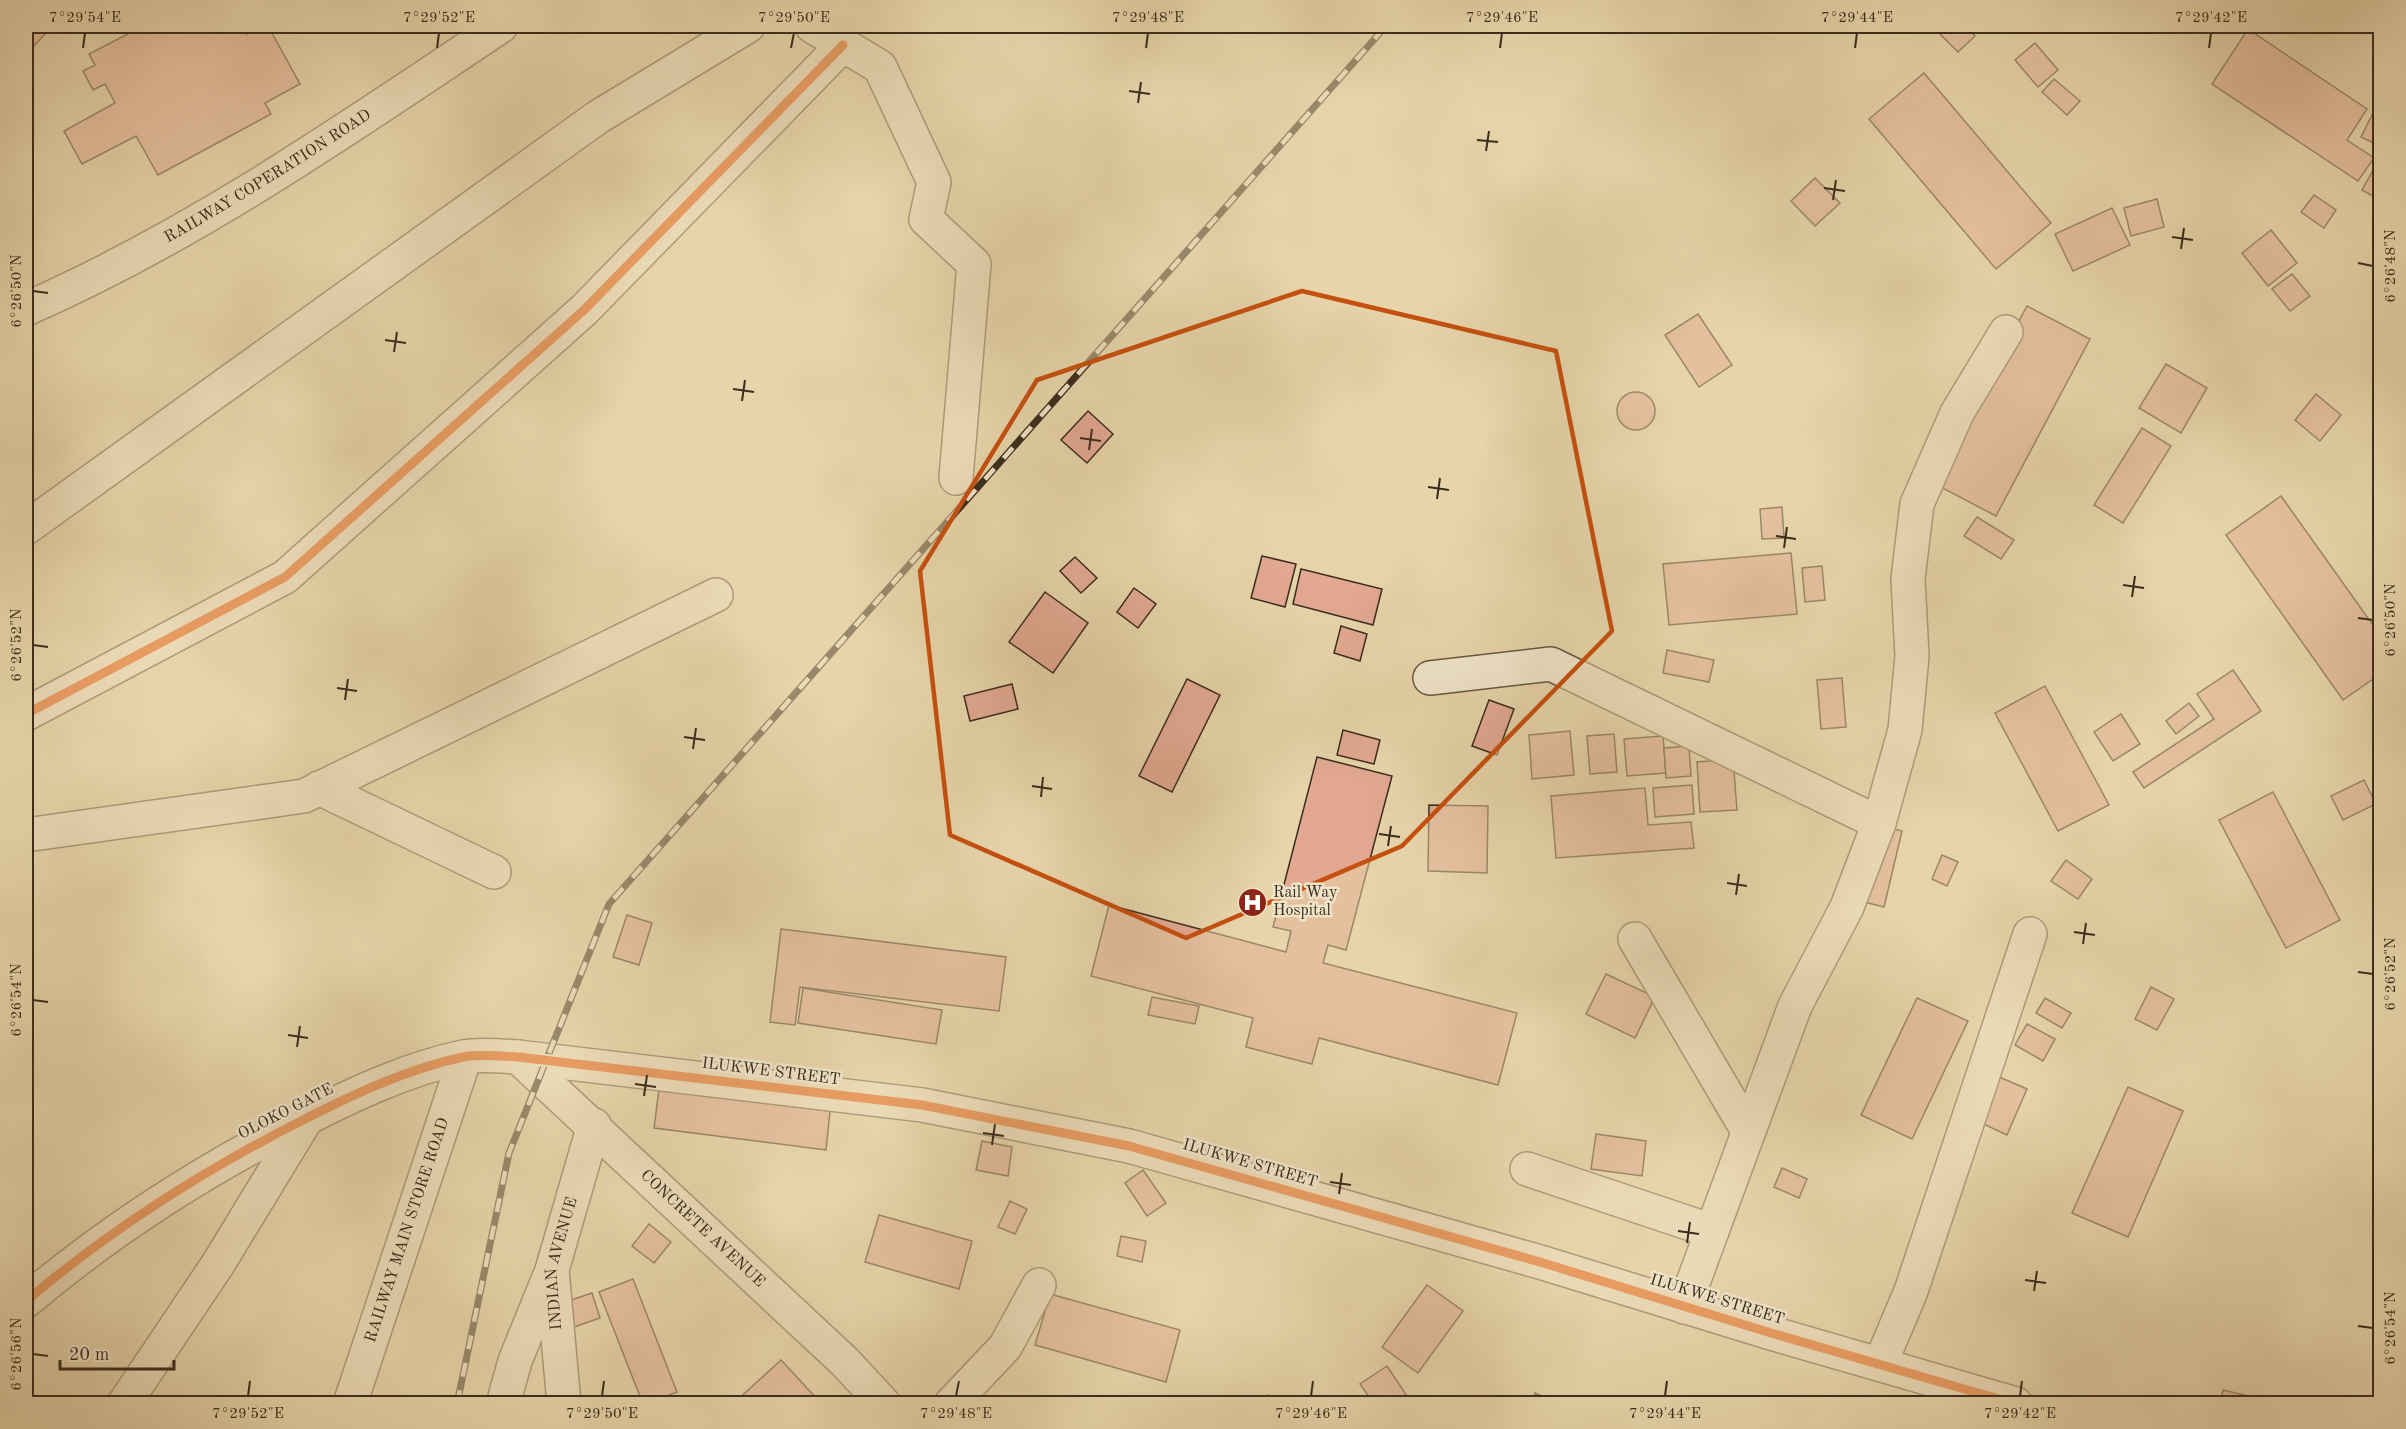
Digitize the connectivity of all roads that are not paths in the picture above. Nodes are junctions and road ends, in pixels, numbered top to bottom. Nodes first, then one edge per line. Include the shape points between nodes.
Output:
1 (501, 26) edge
2 (748, 26) edge
3 (812, 26) edge
4 (843, 45) junction
5 (26, 309) edge
6 (2006, 332) dead end
7 (956, 478) dead end
8 (26, 528) edge
9 (716, 595) dead end
10 (1430, 678) dead end
11 (26, 714) edge
12 (319, 788) junction
13 (1880, 823) junction
14 (26, 836) edge
15 (494, 872) dead end
16 (2030, 934) dead end
17 (1635, 939) dead end
18 (465, 1057) junction
19 (518, 1057) junction
20 (598, 1065) joint
21 (307, 1118) junction
22 (594, 1125) junction
23 (1748, 1131) junction
24 (1527, 1169) dead end
25 (1712, 1231) junction
26 (552, 1270) junction
27 (1040, 1285) dead end
28 (26, 1301) edge
29 (1684, 1307) junction
30 (1881, 1362) junction
31 (124, 1404) edge
32 (350, 1404) edge
33 (503, 1404) edge
34 (564, 1404) edge
35 (884, 1404) edge
36 (951, 1404) edge
37 (2016, 1404) edge

1 - 5 street, RAILWAY COPERATION ROAD via 207,217
2 - 8 street via 598,117
3 - 4 street
4 - 7 street via 880,67 934,182 926,219 974,264
4 - 11 street via 584,310 285,578
6 - 13 street via 1957,413 1917,504 1908,579 1912,656 1905,730
9 - 12 street
10 - 13 street via 1551,664
12 - 14 street via 304,796
12 - 15 street
13 - 23 street via 1847,908 1795,1006
16 - 30 street via 1911,1291
17 - 23 street
18 - 19 street, OLOKO GATE
18 - 21 street, OLOKO GATE via 404,1074
18 - 32 street, RAILWAY MAIN STORE ROAD
19 - 20 street, OLOKO GATE
19 - 22 street, CONCRETE AVENUE
20 - 29 street, ILUKWE STREET via 922,1105 1129,1146 1540,1262
21 - 28 street, OLOKO GATE via 210,1170 79,1257
21 - 31 street via 218,1264
22 - 26 street, INDIAN AVENUE
22 - 35 street, CONCRETE AVENUE via 845,1362
23 - 25 street
24 - 25 street
25 - 29 street
26 - 33 street via 514,1361
26 - 34 street, INDIAN AVENUE
27 - 36 street via 1005,1347
29 - 30 street, ILUKWE STREET
30 - 37 street, ILUKWE STREET

